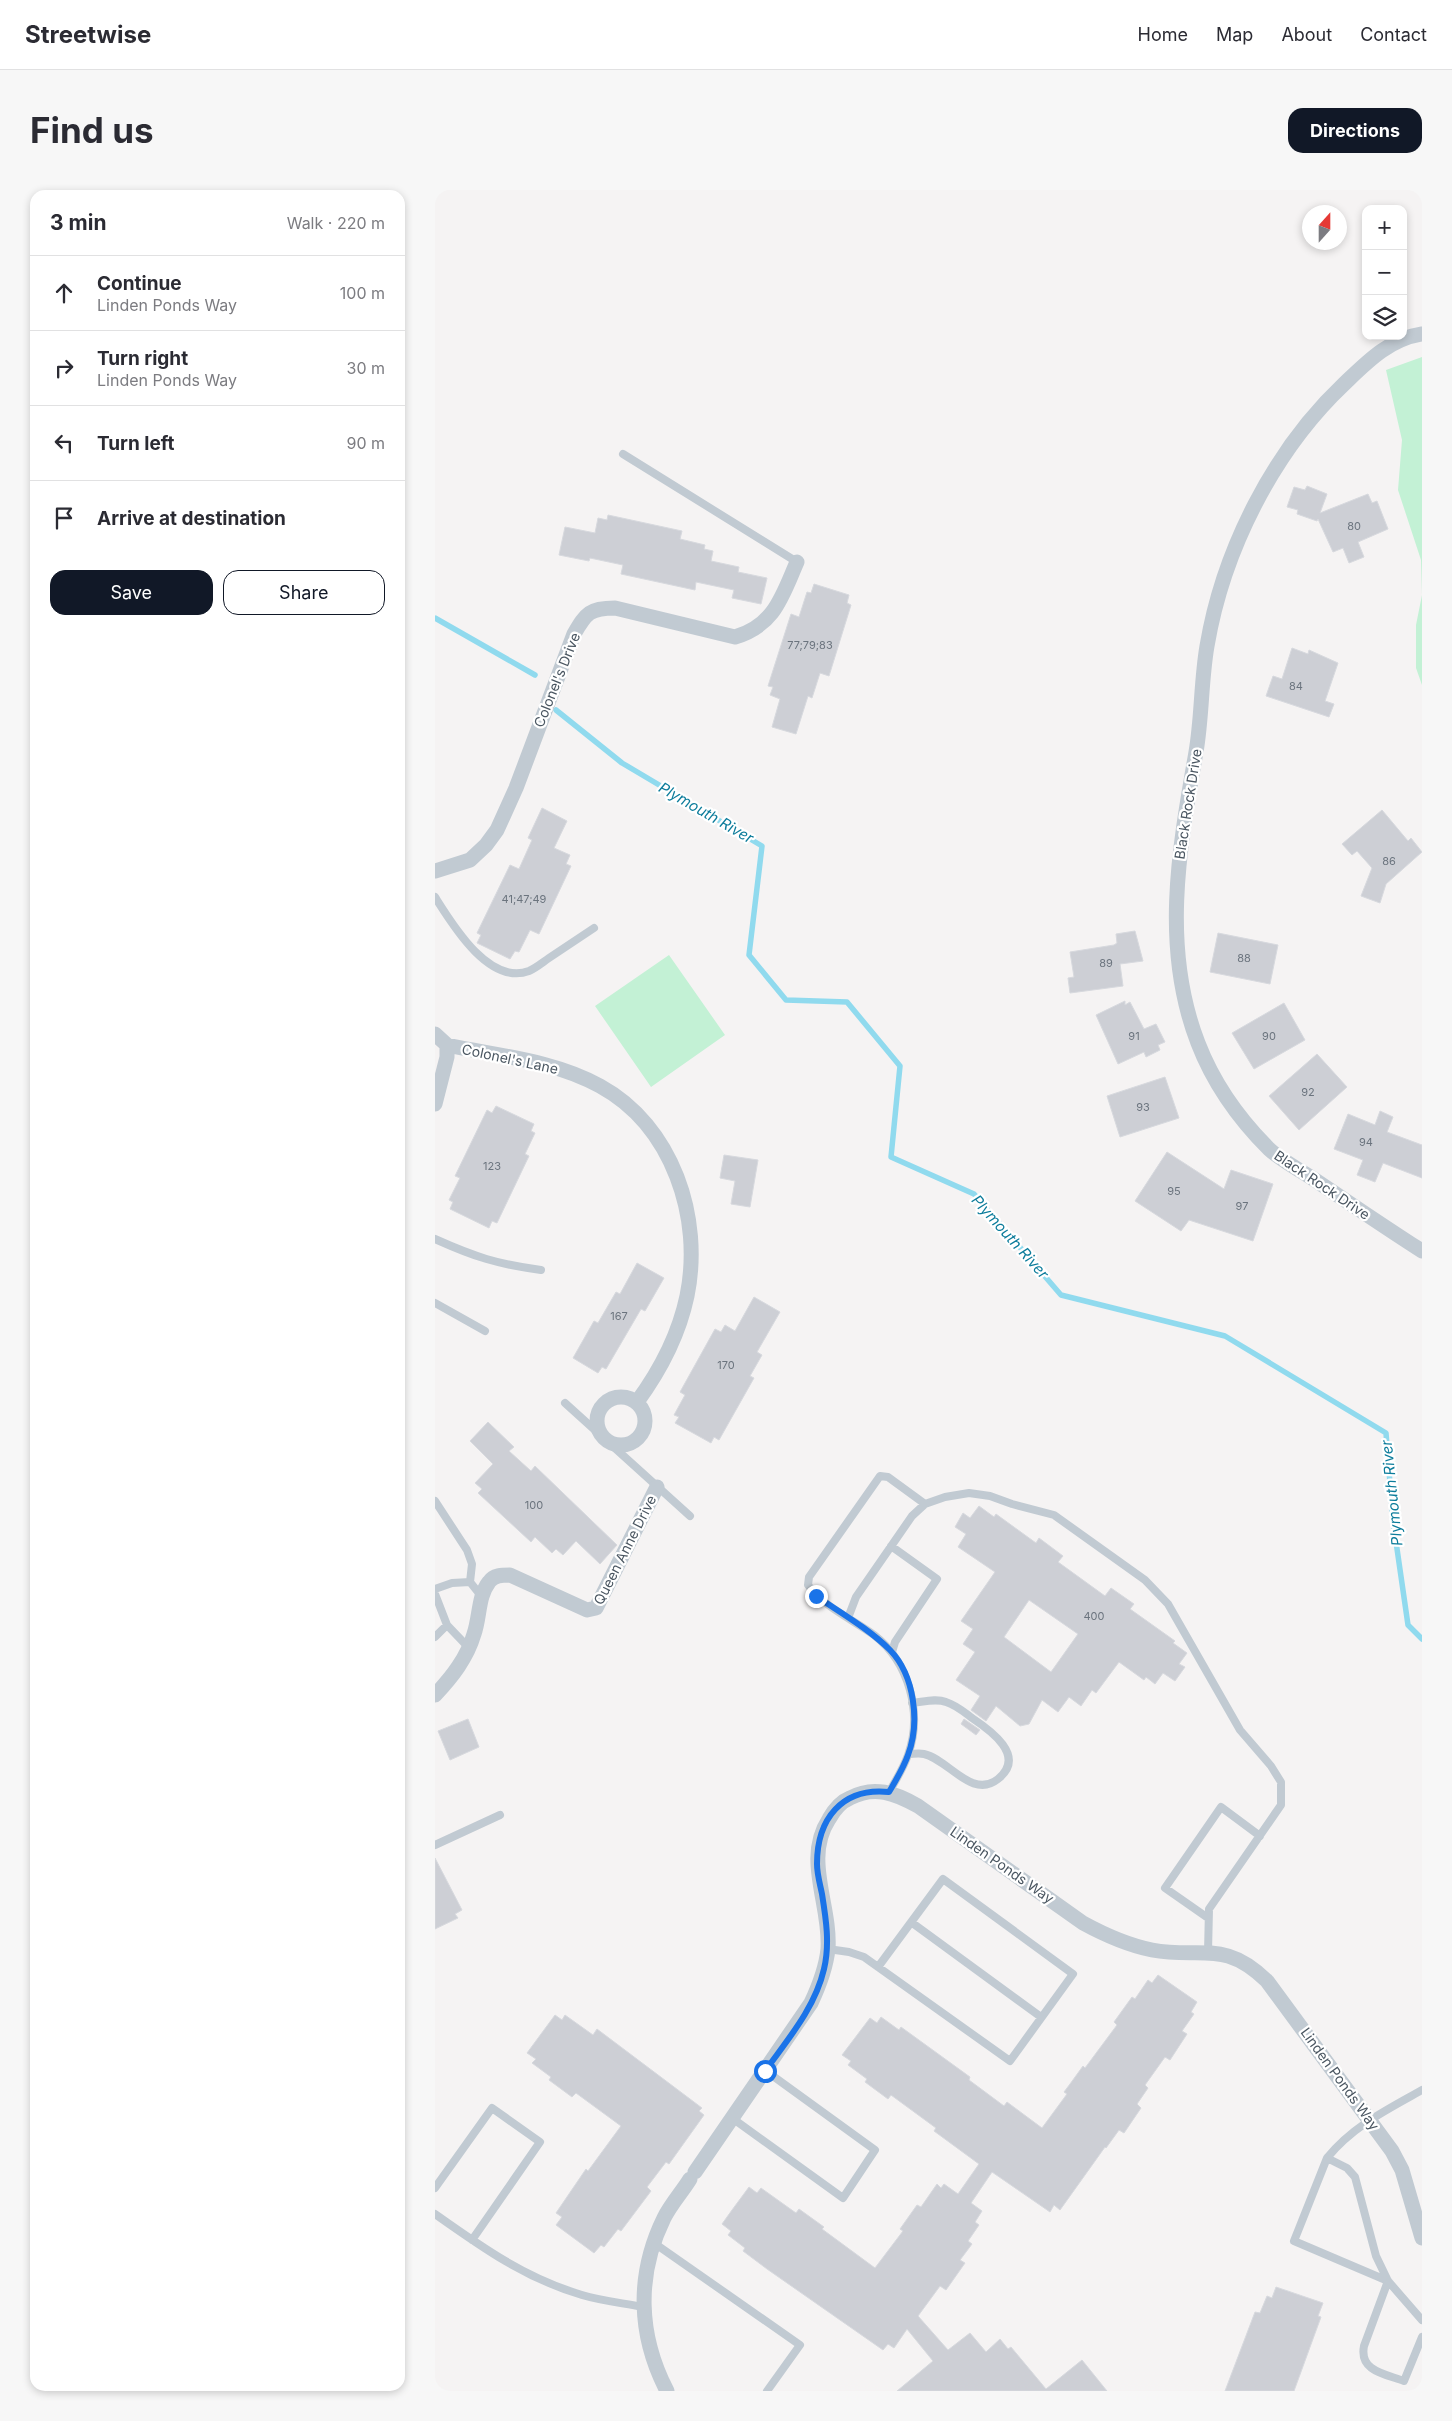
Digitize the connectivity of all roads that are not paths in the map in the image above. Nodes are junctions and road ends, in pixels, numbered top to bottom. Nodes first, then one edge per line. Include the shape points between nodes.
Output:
1 (1422, 334) edge
2 (623, 454) dead end
3 (797, 562) joint
4 (435, 871) edge
5 (435, 898) edge
6 (594, 928) dead end
7 (435, 1034) edge
8 (447, 1045) junction
9 (435, 1104) edge
10 (435, 1239) edge
11 (1422, 1251) edge
12 (541, 1270) dead end
13 (435, 1303) edge
14 (485, 1330) dead end
15 (637, 1402) junction
16 (565, 1403) dead end
17 (605, 1440) junction
18 (657, 1487) junction
19 (435, 1501) edge
20 (925, 1504) junction
21 (690, 1516) dead end
22 (891, 1546) junction
23 (470, 1582) junction
24 (435, 1589) edge
25 (435, 1594) edge
26 (482, 1597) junction
27 (848, 1618) junction
28 (447, 1625) junction
29 (435, 1638) edge
30 (469, 1648) junction
31 (892, 1652) junction
32 (435, 1695) edge
33 (913, 1703) junction
34 (909, 1754) junction
35 (889, 1792) junction
36 (500, 1815) dead end
37 (1260, 1836) junction
38 (435, 1845) edge
39 (1208, 1918) junction
40 (911, 1922) junction
41 (827, 1949) junction
42 (1208, 1952) junction
43 (879, 1967) junction
44 (1041, 2018) junction
45 (765, 2071) junction
46 (1422, 2090) edge
47 (732, 2118) junction
48 (1369, 2118) junction
49 (1327, 2158) junction
50 (435, 2188) edge
51 (435, 2214) edge
52 (1422, 2238) edge
53 (472, 2240) junction
54 (654, 2242) junction
55 (1388, 2281) junction
56 (643, 2307) junction
57 (1422, 2320) edge
58 (1422, 2337) edge
59 (667, 2391) edge
60 (767, 2391) edge

1 - 11 street, Black Rock Drive via 1396,340 1335,392 1297,438 1233,548 1222,580 1207,647 1197,748 1179,852 1175,922 1181,986 1198,1043 1235,1110 1271,1150
2 - 3 lane
3 - 4 street, Colonel's Drive via 770,617 750,633 735,637 615,608 591,611 574,634 497,830 470,860
5 - 6 lane via 463,941 479,956 498,968 517,973 530,971
7 - 8 street, Colonel's Lane
8 - 9 street, Colonel's Lane
8 - 15 street, Colonel's Lane via 541,1063 601,1086 635,1113 667,1153 687,1206 691,1254 687,1296 673,1337
10 - 12 lane via 502,1265
13 - 14 lane
15 - 17 street via 618,1397 603,1404 597,1426
15 - 17 street via 645,1413 646,1421 641,1436 635,1442 620,1446
16 - 17 lane
17 - 18 lane
18 - 21 lane
18 - 26 street, Queen Anne Drive via 593,1610 580,1608 510,1575 491,1579
19 - 23 lane via 467,1550 472,1564
20 - 22 lane via 912,1516
20 - 27 lane via 888,1477 879,1476 809,1577 808,1585 816,1596
20 - 37 lane via 969,1493 1054,1515 1145,1580 1168,1604 1240,1730 1281,1782 1281,1805
22 - 27 lane via 856,1597
22 - 31 lane via 937,1579 895,1642
23 - 24 lane via 452,1583
23 - 26 lane
25 - 28 lane
26 - 30 street, Queen Anne Drive
27 - 31 lane
28 - 29 lane
28 - 30 lane
30 - 32 street, Queen Anne Drive via 459,1667
31 - 33 lane via 903,1669
33 - 34 lane via 913,1736
33 - 34 lane via 934,1700 952,1704 996,1734 1006,1748 1008,1760 999,1779 979,1785 967,1781 936,1759 923,1754
34 - 35 lane
35 - 41 street, Linden Ponds Way via 859,1793 846,1800 835,1809 823,1831 817,1866
35 - 42 street, Linden Ponds Way via 917,1806 1103,1934 1152,1950
36 - 38 lane
37 - 39 lane via 1209,1909
37 - 39 lane via 1221,1807 1165,1888
39 - 42 lane
40 - 43 lane
40 - 44 lane
40 - 44 lane via 943,1879 1073,1974
41 - 43 lane via 864,1957
41 - 45 street, Linden Ponds Way via 819,1986 811,2003
42 - 48 street, Linden Ponds Way via 1247,1964 1267,1981
43 - 44 lane via 1010,2061
45 - 47 street, Linden Ponds Way
45 - 47 lane via 875,2150 843,2198
46 - 48 lane
47 - 54 street, Linden Ponds Way via 665,2216
48 - 49 lane
48 - 52 street, Linden Ponds Way via 1402,2170
49 - 55 lane via 1347,2168 1355,2177 1376,2256
49 - 55 lane via 1294,2241
50 - 53 lane via 492,2108 539,2142
51 - 53 lane
53 - 56 lane via 522,2272 552,2285 585,2296
54 - 56 street, Linden Ponds Way
54 - 60 lane via 800,2344
55 - 57 lane
55 - 58 lane via 1364,2346 1362,2355 1365,2363 1372,2370 1404,2381
56 - 59 street, Linden Ponds Way via 651,2353

